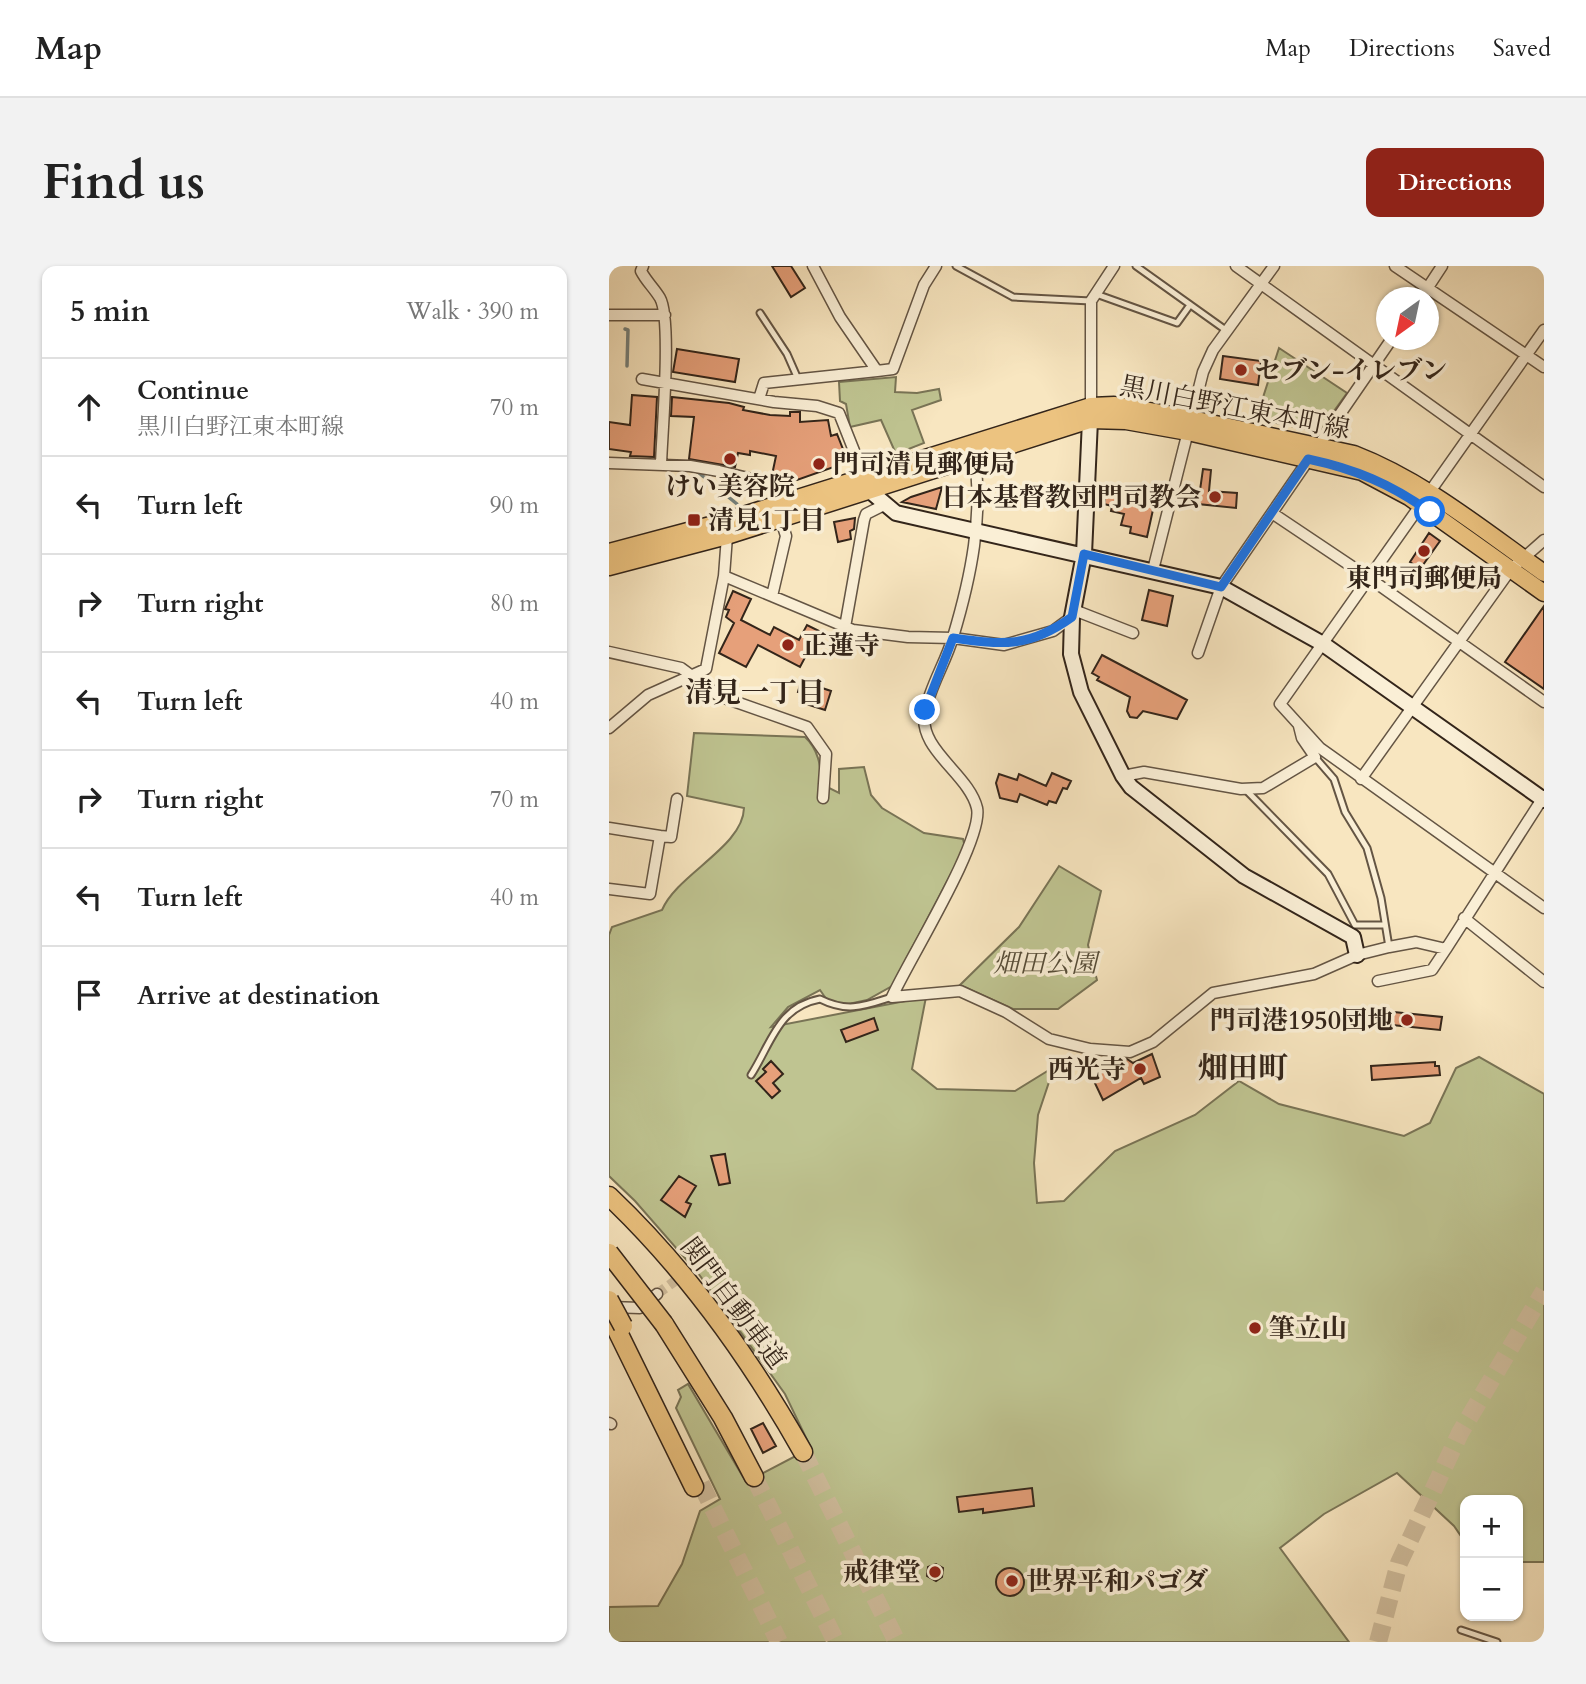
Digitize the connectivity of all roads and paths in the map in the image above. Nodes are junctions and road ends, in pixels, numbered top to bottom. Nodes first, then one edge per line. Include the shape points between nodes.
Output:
1 (643, 266) edge
2 (813, 266) edge
3 (936, 266) edge
4 (956, 266) edge
5 (1114, 266) edge
6 (1136, 266) edge
7 (1236, 266) edge
8 (1274, 266) edge
9 (1395, 266) edge
10 (1443, 266) edge
11 (1261, 284) junction
12 (1417, 287) edge
13 (1427, 287) edge
14 (1094, 298) junction
15 (1439, 302) edge
16 (1191, 305) junction
17 (760, 313) dead end
18 (609, 315) edge
19 (665, 315) junction
20 (1544, 330) edge
21 (1227, 331) junction
22 (1384, 350) edge
23 (1526, 354) junction
24 (1374, 365) junction
25 (1544, 367) edge
26 (877, 370) junction
27 (642, 379) dead end
28 (798, 379) junction
29 (663, 384) junction
30 (759, 400) junction
31 (1091, 413) junction
32 (1190, 426) junction
33 (1470, 434) junction
34 (974, 449) junction
35 (1313, 453) junction
36 (609, 463) edge
37 (661, 464) junction
38 (867, 484) junction
39 (1544, 486) edge
40 (1424, 498) junction
41 (789, 500) junction
42 (884, 505) junction
43 (1272, 513) junction
44 (781, 517) junction
45 (978, 531) junction
46 (727, 536) junction
47 (1544, 540) edge
48 (609, 552) edge
49 (1084, 554) junction
50 (1517, 564) junction
51 (609, 567) edge
52 (1153, 570) junction
53 (1544, 573) edge
54 (724, 576) junction
55 (1369, 578) junction
56 (1221, 587) junction
57 (1544, 593) edge
58 (772, 596) junction
59 (1073, 613) junction
60 (845, 627) junction
61 (1133, 633) dead end
62 (953, 638) junction
63 (1457, 641) junction
64 (1323, 644) junction
65 (609, 652) edge
66 (1198, 653) dead end
67 (693, 676) junction
68 (1544, 702) edge
69 (1413, 707) junction
70 (1298, 723) junction
71 (609, 727) edge
72 (1314, 756) junction
73 (1123, 776) junction
74 (1361, 779) junction
75 (1245, 789) junction
76 (823, 798) dead end
77 (1543, 798) edge
78 (677, 799) dead end
79 (609, 828) edge
80 (660, 836) junction
81 (1493, 872) junction
82 (609, 889) edge
83 (1544, 908) edge
84 (1464, 918) junction
85 (1385, 925) junction
86 (1389, 947) junction
87 (1446, 949) junction
88 (1357, 956) junction
89 (1378, 981) dead end
90 (1544, 982) edge
91 (893, 997) junction
92 (751, 1075) dead end
93 (609, 1196) edge
94 (609, 1253) edge
95 (657, 1294) tunnel mouth
96 (609, 1300) edge
97 (609, 1307) edge
98 (617, 1323) edge
99 (803, 1452) tunnel mouth
100 (754, 1476) tunnel mouth
101 (698, 1485) tunnel mouth
102 (1461, 1630) dead end
103 (1497, 1642) edge

1 - 19 street via 641,271 660,298
2 - 26 street via 840,317
3 - 26 street via 924,285 893,369
4 - 14 lane via 1013,297
5 - 14 street
6 - 16 lane
7 - 11 street
8 - 11 street
9 - 12 street
10 - 13 street
11 - 21 street
11 - 24 street
14 - 16 lane via 1177,323
14 - 31 street
15 - 23 street
16 - 21 lane
17 - 28 lane
18 - 19 street
19 - 29 street
20 - 23 street
21 - 32 street via 1203,373
22 - 24 street
23 - 25 street
23 - 33 street
24 - 33 street
24 - 35 street
26 - 28 street
27 - 29 street
28 - 30 street via 764,383
29 - 30 street
29 - 37 street
30 - 38 street via 839,413
31 - 32 main road, 黒川白野江東本町線 via 1114,405
31 - 34 main road, 黒川白野江東本町線
31 - 49 street
32 - 35 main road, 黒川白野江東本町線
32 - 52 street
33 - 39 street
33 - 40 street
34 - 38 main road, 黒川白野江東本町線
34 - 45 street
35 - 40 main road, 黒川白野江東本町線 via 1376,463
35 - 43 street
36 - 37 street
37 - 41 street via 772,484
38 - 41 main road, 黒川白野江東本町線
38 - 42 street
38 - 44 main road, 黒川白野江東本町線
40 - 50 main road, 黒川白野江東本町線
40 - 55 street
41 - 48 main road, 黒川白野江東本町線
42 - 45 street via 896,513
42 - 60 street via 866,514 864,520
43 - 55 street
43 - 56 street
44 - 46 main road, 黒川白野江東本町線
44 - 58 street via 786,536
45 - 49 street
45 - 62 street
46 - 51 main road, 黒川白野江東本町線
46 - 54 street
47 - 50 street
49 - 52 street
49 - 59 street
50 - 53 main road, 黒川白野江東本町線
50 - 57 main road, 黒川白野江東本町線
50 - 63 street
52 - 56 street
54 - 58 street
54 - 67 street via 706,669
55 - 63 street
55 - 64 street
56 - 64 street
56 - 66 street
58 - 60 street
59 - 61 street
59 - 62 street via 1053,631 1004,645
59 - 73 street via 1071,654 1081,692
60 - 62 street via 908,637
62 - 91 street via 925,710 924,724 977,808 974,830
63 - 68 street
63 - 69 street
64 - 69 street
64 - 70 street via 1280,704
65 - 67 street via 681,668
67 - 71 street via 648,695
67 - 76 street via 719,696 807,727 825,754
69 - 74 street
69 - 77 street
70 - 72 street
70 - 74 street via 1320,748
72 - 75 street via 1263,788
72 - 85 lane via 1334,779 1345,811 1367,848
73 - 75 street via 1144,772
73 - 88 street via 1244,876 1353,937
74 - 81 street
75 - 85 lane via 1328,874 1355,925
77 - 81 street
78 - 80 street via 671,837
79 - 80 street
80 - 82 street via 650,894
81 - 83 street
81 - 84 street
84 - 87 street
84 - 90 street
85 - 86 lane
86 - 87 street via 1416,942
86 - 88 street
87 - 89 street via 1432,970
88 - 91 street via 1314,974 1213,993 1153,1042 1130,1052 1049,1039 960,990
91 - 92 lane via 848,1009 820,999 790,1010 778,1023
93 - 99 highway, 関門自動車道 via 719,1320
94 - 100 highway, bridge via 664,1324
95 - 97 street via 640,1308
96 - 98 highway, bridge
98 - 101 highway
102 - 103 lane

